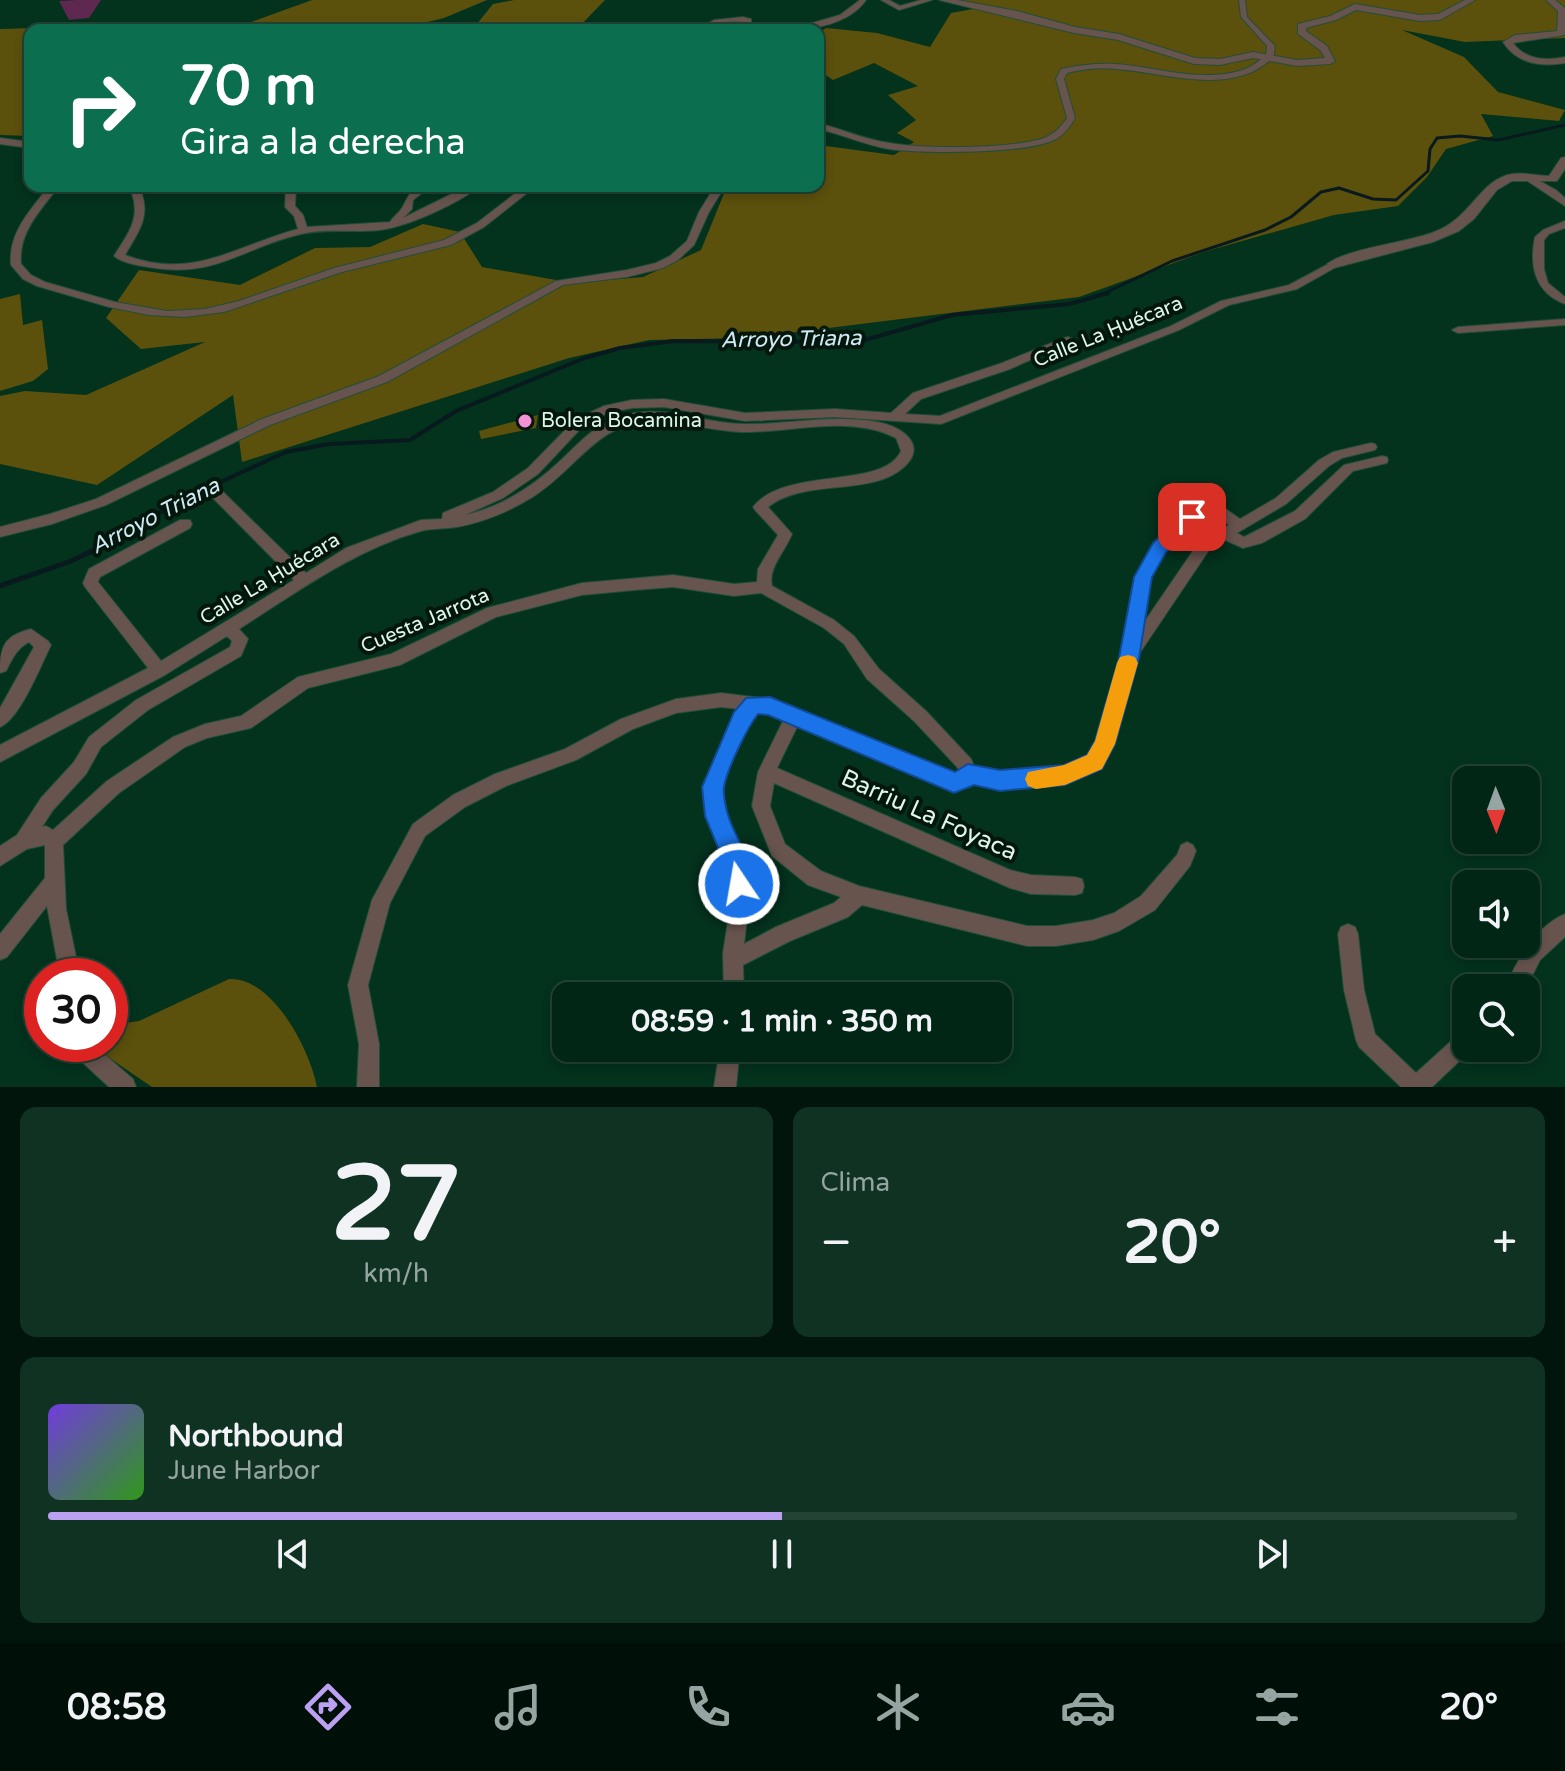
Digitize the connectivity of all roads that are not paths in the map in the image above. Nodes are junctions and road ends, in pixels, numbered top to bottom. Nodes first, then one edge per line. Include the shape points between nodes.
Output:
1 (863, 0) edge
2 (884, 0) edge
3 (929, 0) edge
4 (943, 0) edge
5 (1242, 0) edge
6 (1471, 0) edge
7 (1550, 0) edge
8 (710, 24) edge
9 (749, 24) edge
10 (824, 25) edge
11 (1270, 57) junction
12 (1565, 60) edge
13 (824, 128) edge
14 (0, 141) edge
15 (24, 144) edge
16 (1565, 160) edge
17 (1529, 178) junction
18 (50, 192) edge
19 (139, 192) edge
20 (291, 192) edge
21 (418, 192) edge
22 (462, 192) edge
23 (523, 192) edge
24 (716, 192) edge
25 (1565, 203) edge
26 (1565, 224) edge
27 (389, 225) junction
28 (303, 230) junction
29 (1334, 264) joint
30 (1565, 301) edge
31 (1565, 322) edge
32 (1458, 330) dead end
33 (1068, 340) dead end
34 (894, 417) junction
35 (1371, 447) dead end
36 (1382, 460) dead end
37 (214, 491) dead end
38 (185, 524) dead end
39 (421, 525) junction
40 (1232, 530) junction
41 (0, 532) edge
42 (305, 581) junction
43 (765, 587) junction
44 (229, 629) junction
45 (1129, 658) junction
46 (0, 666) edge
47 (159, 670) junction
48 (753, 705) junction
49 (794, 716) junction
50 (0, 720) edge
51 (0, 754) edge
52 (767, 772) junction
53 (968, 774) junction
54 (23, 841) junction
55 (54, 841) junction
56 (1187, 851) dead end
57 (0, 857) edge
58 (52, 884) junction
59 (1075, 886) dead end
60 (859, 895) junction
61 (1565, 924) edge
62 (1348, 934) dead end
63 (0, 950) edge
64 (65, 958) edge
65 (733, 960) junction
66 (1522, 974) edge
67 (734, 982) edge
68 (1452, 1054) edge
69 (97, 1062) edge
70 (728, 1062) edge
71 (125, 1087) edge
72 (368, 1087) edge
73 (725, 1087) edge

1 - 10 street
2 - 3 street via 904,8
4 - 11 street via 1119,37 1194,61
5 - 11 street via 1244,17 1271,46
6 - 11 street via 1450,14 1431,18 1348,9 1301,26 1301,32 1328,52 1330,61 1311,64
7 - 12 street via 1562,10 1562,33 1508,42 1533,61
8 - 9 street via 739,19
11 - 13 street via 1224,76 1097,63 1064,71 1060,79 1071,118 1064,130 1045,141 1023,145 889,146
14 - 15 street
16 - 17 street via 1557,178
17 - 25 street
17 - 29 street via 1509,178 1493,188 1473,215 1454,229
18 - 23 street via 15,246 16,265 27,277 155,312 186,314 225,308 334,271 458,238
19 - 28 street via 138,229 120,257 198,268
20 - 28 street via 290,207
21 - 27 street
22 - 27 street
24 - 41 street via 690,245 663,264 624,276 560,283 383,379 266,422 101,502
26 - 30 street via 1539,239 1540,284
27 - 28 street
29 - 34 street, Calle La Ḥuécara via 1293,287 1225,303 955,415 930,421
31 - 32 street
33 - 34 street, Calle La Ḥuécara via 917,396
34 - 39 street, Calle La Ḥuécara via 745,417 664,403 604,410 580,422 533,471 498,495
35 - 40 street via 1324,463 1281,501
36 - 40 street via 1349,468 1300,515 1257,539 1243,543
37 - 42 street
38 - 47 street via 94,573 90,583
39 - 42 street, Calle La Ḥuécara via 351,552
39 - 43 street via 442,526 498,510 542,484 609,424 642,414 760,429 865,423 899,433 908,450 892,469 874,477 784,492 760,507 785,534 763,573
40 - 45 street via 1204,546
40 - 45 street via 1210,503 1159,547 1143,577
42 - 44 street, Calle La Ḥuécara
43 - 53 street via 849,640 873,674 920,716 965,764
43 - 55 street, Cuesta Jarrota via 734,590 673,581 582,589 492,612 394,660 304,682 245,723 179,742 113,787
44 - 47 street, Calle La Ḥuécara
44 - 54 street via 240,639 236,651 142,705 95,742
45 - 53 street via 1095,762 1065,775 1031,780
46 - 50 street via 22,636 31,635 43,645
47 - 51 street, Calle La Ḥuécara
48 - 49 street
48 - 65 street via 741,719 713,787 716,816 738,866
48 - 72 street via 721,700 676,706 627,724 570,755 459,801 419,830 381,900 358,985 369,1044
49 - 52 street
49 - 53 street via 954,782 964,781
52 - 59 street, Barriu La Foyaca via 1005,880
52 - 60 street via 761,806 778,850 815,878
54 - 55 street via 46,835
54 - 57 street
55 - 58 street
56 - 60 street via 1148,903 1093,930 1056,936 1027,936
58 - 63 street
58 - 64 street
60 - 65 street via 841,910
61 - 66 street via 1533,953
62 - 68 street via 1366,1040 1416,1087
65 - 67 street
69 - 71 street
70 - 73 street

